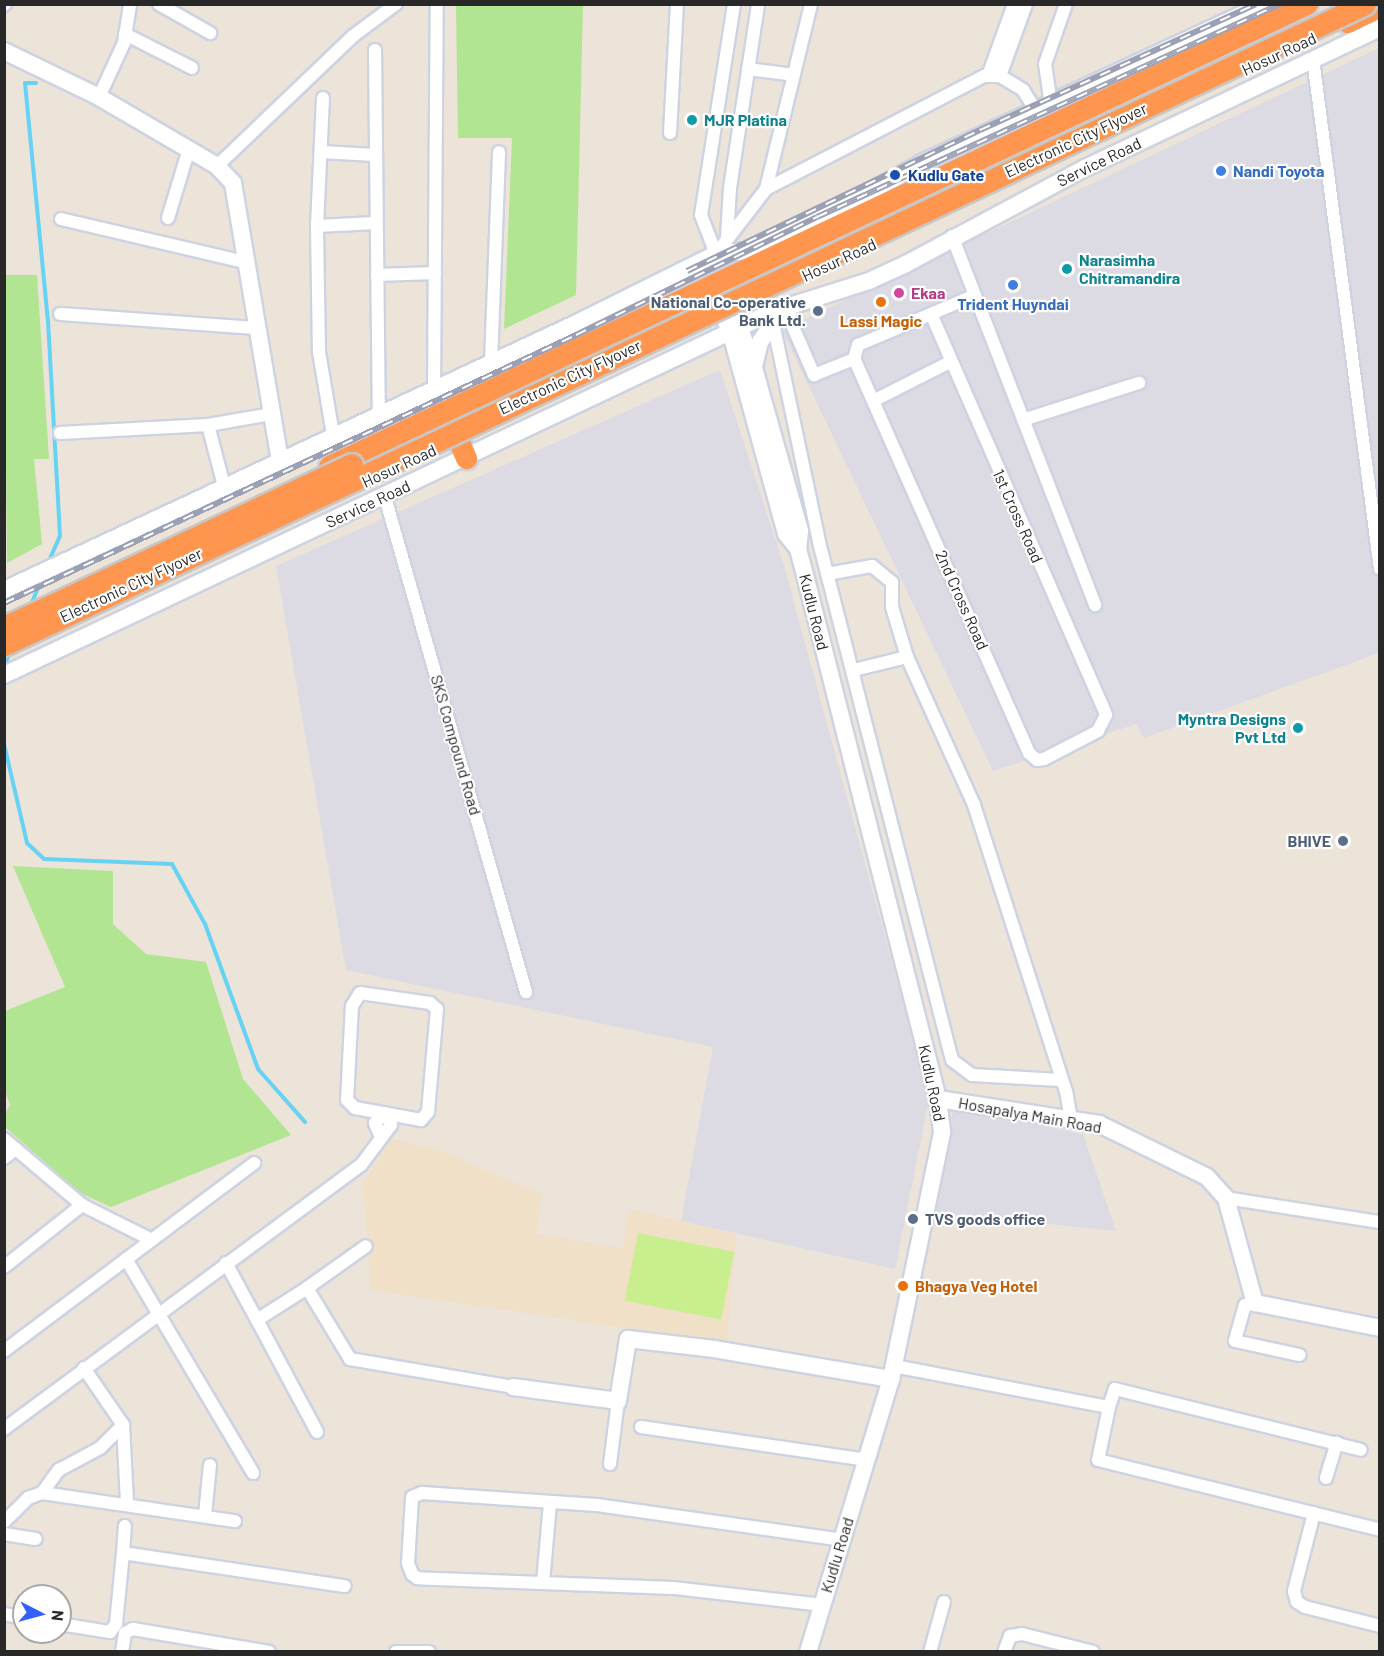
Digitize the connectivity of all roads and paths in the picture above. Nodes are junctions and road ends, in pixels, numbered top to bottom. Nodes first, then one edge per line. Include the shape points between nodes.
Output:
1 (130, 4) edge
2 (159, 4) edge
3 (396, 4) edge
4 (437, 4) edge
5 (677, 4) edge
6 (734, 4) edge
7 (758, 4) edge
8 (811, 4) edge
9 (1014, 4) edge
10 (1026, 4) edge
11 (1066, 4) edge
12 (1264, 4) edge
13 (1307, 4) edge
14 (1332, 4) edge
15 (1365, 4) edge
16 (1380, 6) edge
17 (1379, 31) edge
18 (210, 33) dead end
19 (125, 34) junction
20 (375, 50) dead end
21 (4, 51) edge
22 (1312, 59) junction
23 (192, 68) dead end
24 (748, 69) junction
25 (794, 75) junction
26 (994, 76) junction
27 (99, 97) junction
28 (323, 98) dead end
29 (1085, 99) junction
30 (1044, 108) junction
31 (670, 133) dead end
32 (189, 149) junction
33 (321, 152) junction
34 (499, 152) dead end
35 (375, 155) junction
36 (218, 166) junction
37 (766, 189) junction
38 (168, 218) dead end
39 (61, 219) dead end
40 (375, 223) junction
41 (317, 226) junction
42 (952, 236) junction
43 (727, 237) junction
44 (716, 254) junction
45 (245, 262) junction
46 (435, 273) junction
47 (377, 275) junction
48 (718, 284) junction
49 (819, 296) junction
50 (975, 296) junction
51 (787, 313) junction
52 (60, 314) dead end
53 (932, 315) junction
54 (733, 322) junction
55 (773, 323) junction
56 (257, 328) junction
57 (854, 359) junction
58 (491, 362) junction
59 (950, 362) junction
60 (754, 368) junction
61 (1138, 383) dead end
62 (434, 390) junction
63 (874, 400) junction
64 (379, 413) junction
65 (272, 414) junction
66 (1023, 420) junction
67 (208, 425) junction
68 (60, 433) dead end
69 (333, 435) junction
70 (462, 448) junction
71 (280, 460) junction
72 (224, 486) junction
73 (385, 497) junction
74 (799, 554) junction
75 (822, 554) junction
76 (1380, 569) edge
77 (827, 574) junction
78 (4, 590) edge
79 (1095, 605) dead end
80 (4, 617) edge
81 (4, 627) edge
82 (4, 645) edge
83 (4, 651) edge
84 (907, 657) junction
85 (854, 670) junction
86 (6, 674) edge
87 (1106, 715) joint
88 (526, 993) dead end
89 (1059, 1080) junction
90 (938, 1099) junction
91 (385, 1113) junction
92 (1071, 1119) junction
93 (4, 1139) edge
94 (16, 1149) junction
95 (4, 1158) edge
96 (254, 1163) dead end
97 (1226, 1198) junction
98 (82, 1205) junction
99 (1380, 1222) edge
100 (152, 1240) junction
101 (366, 1246) dead end
102 (126, 1259) junction
103 (226, 1263) junction
104 (4, 1267) edge
105 (308, 1288) junction
106 (1255, 1303) junction
107 (158, 1316) junction
108 (257, 1320) junction
109 (1380, 1328) edge
110 (4, 1351) edge
111 (1299, 1355) dead end
112 (84, 1368) junction
113 (892, 1372) junction
114 (513, 1387) joint
115 (618, 1401) junction
116 (1109, 1407) junction
117 (123, 1425) junction
118 (641, 1427) dead end
119 (4, 1429) edge
120 (317, 1432) dead end
121 (1337, 1443) junction
122 (1361, 1450) dead end
123 (866, 1460) junction
124 (610, 1464) dead end
125 (210, 1465) dead end
126 (253, 1473) dead end
127 (1326, 1478) dead end
128 (42, 1493) junction
129 (127, 1502) junction
130 (550, 1503) junction
131 (1314, 1513) junction
132 (205, 1515) junction
133 (235, 1521) dead end
134 (4, 1522) edge
135 (125, 1526) dead end
136 (1380, 1530) edge
137 (4, 1534) edge
138 (36, 1539) dead end
139 (842, 1540) junction
140 (123, 1553) junction
141 (543, 1582) junction
142 (345, 1586) dead end
143 (944, 1602) dead end
144 (823, 1605) junction
145 (72, 1626) edge
146 (1380, 1626) edge
147 (236, 1649) edge
148 (122, 1652) edge
149 (269, 1652) edge
150 (396, 1652) edge
151 (429, 1652) edge
152 (808, 1652) edge
153 (930, 1652) edge
154 (1004, 1652) edge
155 (1093, 1652) edge

1 - 19 street
2 - 18 street
3 - 36 street via 353,36
4 - 46 street
5 - 31 street
6 - 44 street via 701,215
7 - 24 street
8 - 25 street
9 - 26 street
10 - 26 street
11 - 30 street via 1045,64
12 - 29 street, Hosur Road
13 - 29 highway, Hosur Road
14 - 81 highway, Electronic City Flyover, bridge
15 - 82 highway, Electronic City Flyover, bridge
16 - 54 highway, Hosur Road
17 - 22 street, Service Road
19 - 23 street
19 - 27 street
20 - 35 street
21 - 27 street
22 - 42 street, Service Road
22 - 76 street
24 - 25 street
24 - 43 street
25 - 37 street
26 - 30 street via 1023,90
26 - 37 street
27 - 32 street
28 - 33 street
29 - 30 street, Hosur Road
29 - 48 highway, Hosur Road
30 - 44 street, Hosur Road via 922,163 813,223 754,250
32 - 36 street
32 - 38 street
33 - 35 street
33 - 41 street
34 - 58 street
35 - 40 street
36 - 45 street via 233,183
37 - 43 street
39 - 45 street
40 - 41 street
40 - 47 street
41 - 69 street via 319,352
42 - 49 street, Service Road via 869,281
42 - 50 street
43 - 44 street
44 - 58 street, Hosur Road
45 - 56 street
46 - 47 street
46 - 62 street
47 - 64 street
48 - 54 street
48 - 80 highway, Hosur Road
49 - 51 street
49 - 54 street
50 - 53 street
50 - 66 street
51 - 55 street
51 - 57 street via 813,375
52 - 56 street
53 - 57 street via 858,345
53 - 59 street, 1st Cross Road
54 - 60 street, Kudlu Road
54 - 70 highway, Hosur Road
54 - 74 street, Kudlu Road via 786,534
55 - 60 street via 760,342
55 - 75 street
56 - 65 street
57 - 63 street, 2nd Cross Road
58 - 62 street, Hosur Road
59 - 63 street
59 - 87 street, 1st Cross Road
60 - 74 street, Kudlu Road via 800,531
61 - 66 street
62 - 64 street, Hosur Road
63 - 87 street, 2nd Cross Road via 1029,753 1037,760 1044,759 1098,731
64 - 69 street, Hosur Road
65 - 67 street
65 - 71 street
66 - 79 street
67 - 68 street
67 - 72 street
69 - 71 street, Hosur Road
70 - 73 street, Service Road
70 - 83 highway, Hosur Road
71 - 72 street, Hosur Road
72 - 78 street, Hosur Road
73 - 86 street, Service Road
73 - 88 street, SKS Compound Road
74 - 75 street
74 - 90 street, Kudlu Road
75 - 77 street
77 - 84 street via 865,565 888,576 892,582 892,608
77 - 85 street
84 - 85 street
84 - 89 street via 974,806
85 - 89 street via 952,1060 972,1075
89 - 92 street via 1066,1090
90 - 92 street, Hosapalya Main Road
90 - 113 street, Kudlu Road via 942,1133
91 - 91 street via 355,1108 347,1100 352,1006 360,993 430,1003 437,1009 425,1117 421,1120
91 - 103 street via 375,1123 380,1135 375,1150 360,1166
92 - 97 street, Hosapalya Main Road via 1099,1124 1207,1177
93 - 94 street
94 - 95 street
94 - 98 street
96 - 100 street
97 - 99 street
97 - 106 street, Hosapalya Main Road
98 - 100 street
98 - 104 street
100 - 102 street
101 - 105 street
102 - 107 street
102 - 110 street
103 - 107 street
103 - 108 street
105 - 108 street
105 - 114 street via 350,1359
106 - 109 street
106 - 111 street via 1245,1305 1235,1341
107 - 112 street
107 - 126 street
108 - 120 street
112 - 117 street
112 - 119 street
113 - 115 street via 628,1339
113 - 116 street
113 - 123 street, Kudlu Road
114 - 115 street
115 - 124 street
116 - 121 street via 1115,1389
116 - 131 street via 1098,1460
117 - 128 street via 100,1448 59,1470
117 - 129 street
118 - 123 street
121 - 122 street
121 - 127 street
123 - 139 street, Kudlu Road
125 - 132 street
128 - 129 street
128 - 134 street via 28,1498
129 - 132 street
130 - 139 street via 667,1513
130 - 141 street
130 - 141 street via 422,1493 412,1497 408,1563 412,1575
131 - 136 street
131 - 146 street via 1294,1592 1297,1602
132 - 133 street
135 - 140 street
137 - 138 street
139 - 144 street, Kudlu Road
140 - 142 street
140 - 145 street via 116,1624 110,1632
141 - 144 street via 673,1588
143 - 153 street
144 - 152 street, Kudlu Road
147 - 148 street via 133,1629 125,1633
147 - 149 street
150 - 151 street
154 - 155 street via 1011,1636 1022,1634

